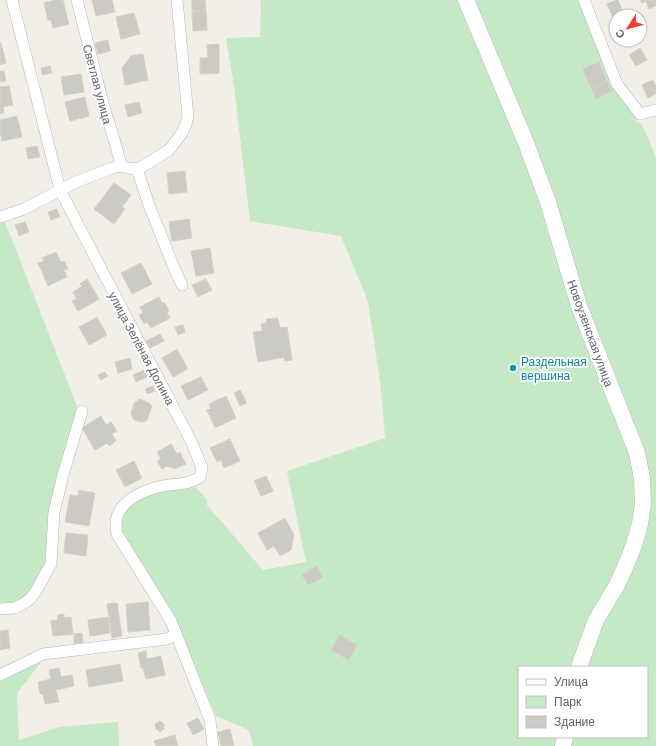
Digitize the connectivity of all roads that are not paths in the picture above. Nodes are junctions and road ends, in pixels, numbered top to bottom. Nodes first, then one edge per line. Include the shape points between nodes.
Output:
1 (12, 0) edge
2 (77, 0) edge
3 (178, 0) edge
4 (466, 0) edge
5 (584, 0) edge
6 (656, 110) edge
7 (121, 166) junction
8 (137, 169) junction
9 (60, 190) junction
10 (0, 217) edge
11 (182, 285) dead end
12 (82, 411) dead end
13 (0, 609) edge
14 (176, 634) junction
15 (579, 666) edge
16 (0, 675) edge
17 (213, 746) edge

1 - 9 street, улица Зелёная Долина
2 - 7 street, Светлая улица
3 - 8 street via 188,116 182,134 169,150
4 - 15 main road, Новоузенская улица via 548,202 579,306 637,453 642,478 643,504 634,546 617,585 596,620
5 - 6 street via 617,84 640,114
7 - 8 street
7 - 9 street
8 - 11 street via 149,206
9 - 10 street via 24,209
9 - 14 street, улица Зелёная Долина via 192,442 202,468 200,477 194,481 158,487 137,495 126,502 116,522 116,534 171,621
12 - 13 street via 54,512 51,564 30,599 15,608
14 - 16 street via 167,639 43,654
14 - 17 street, улица Зелёная Долина via 210,720

